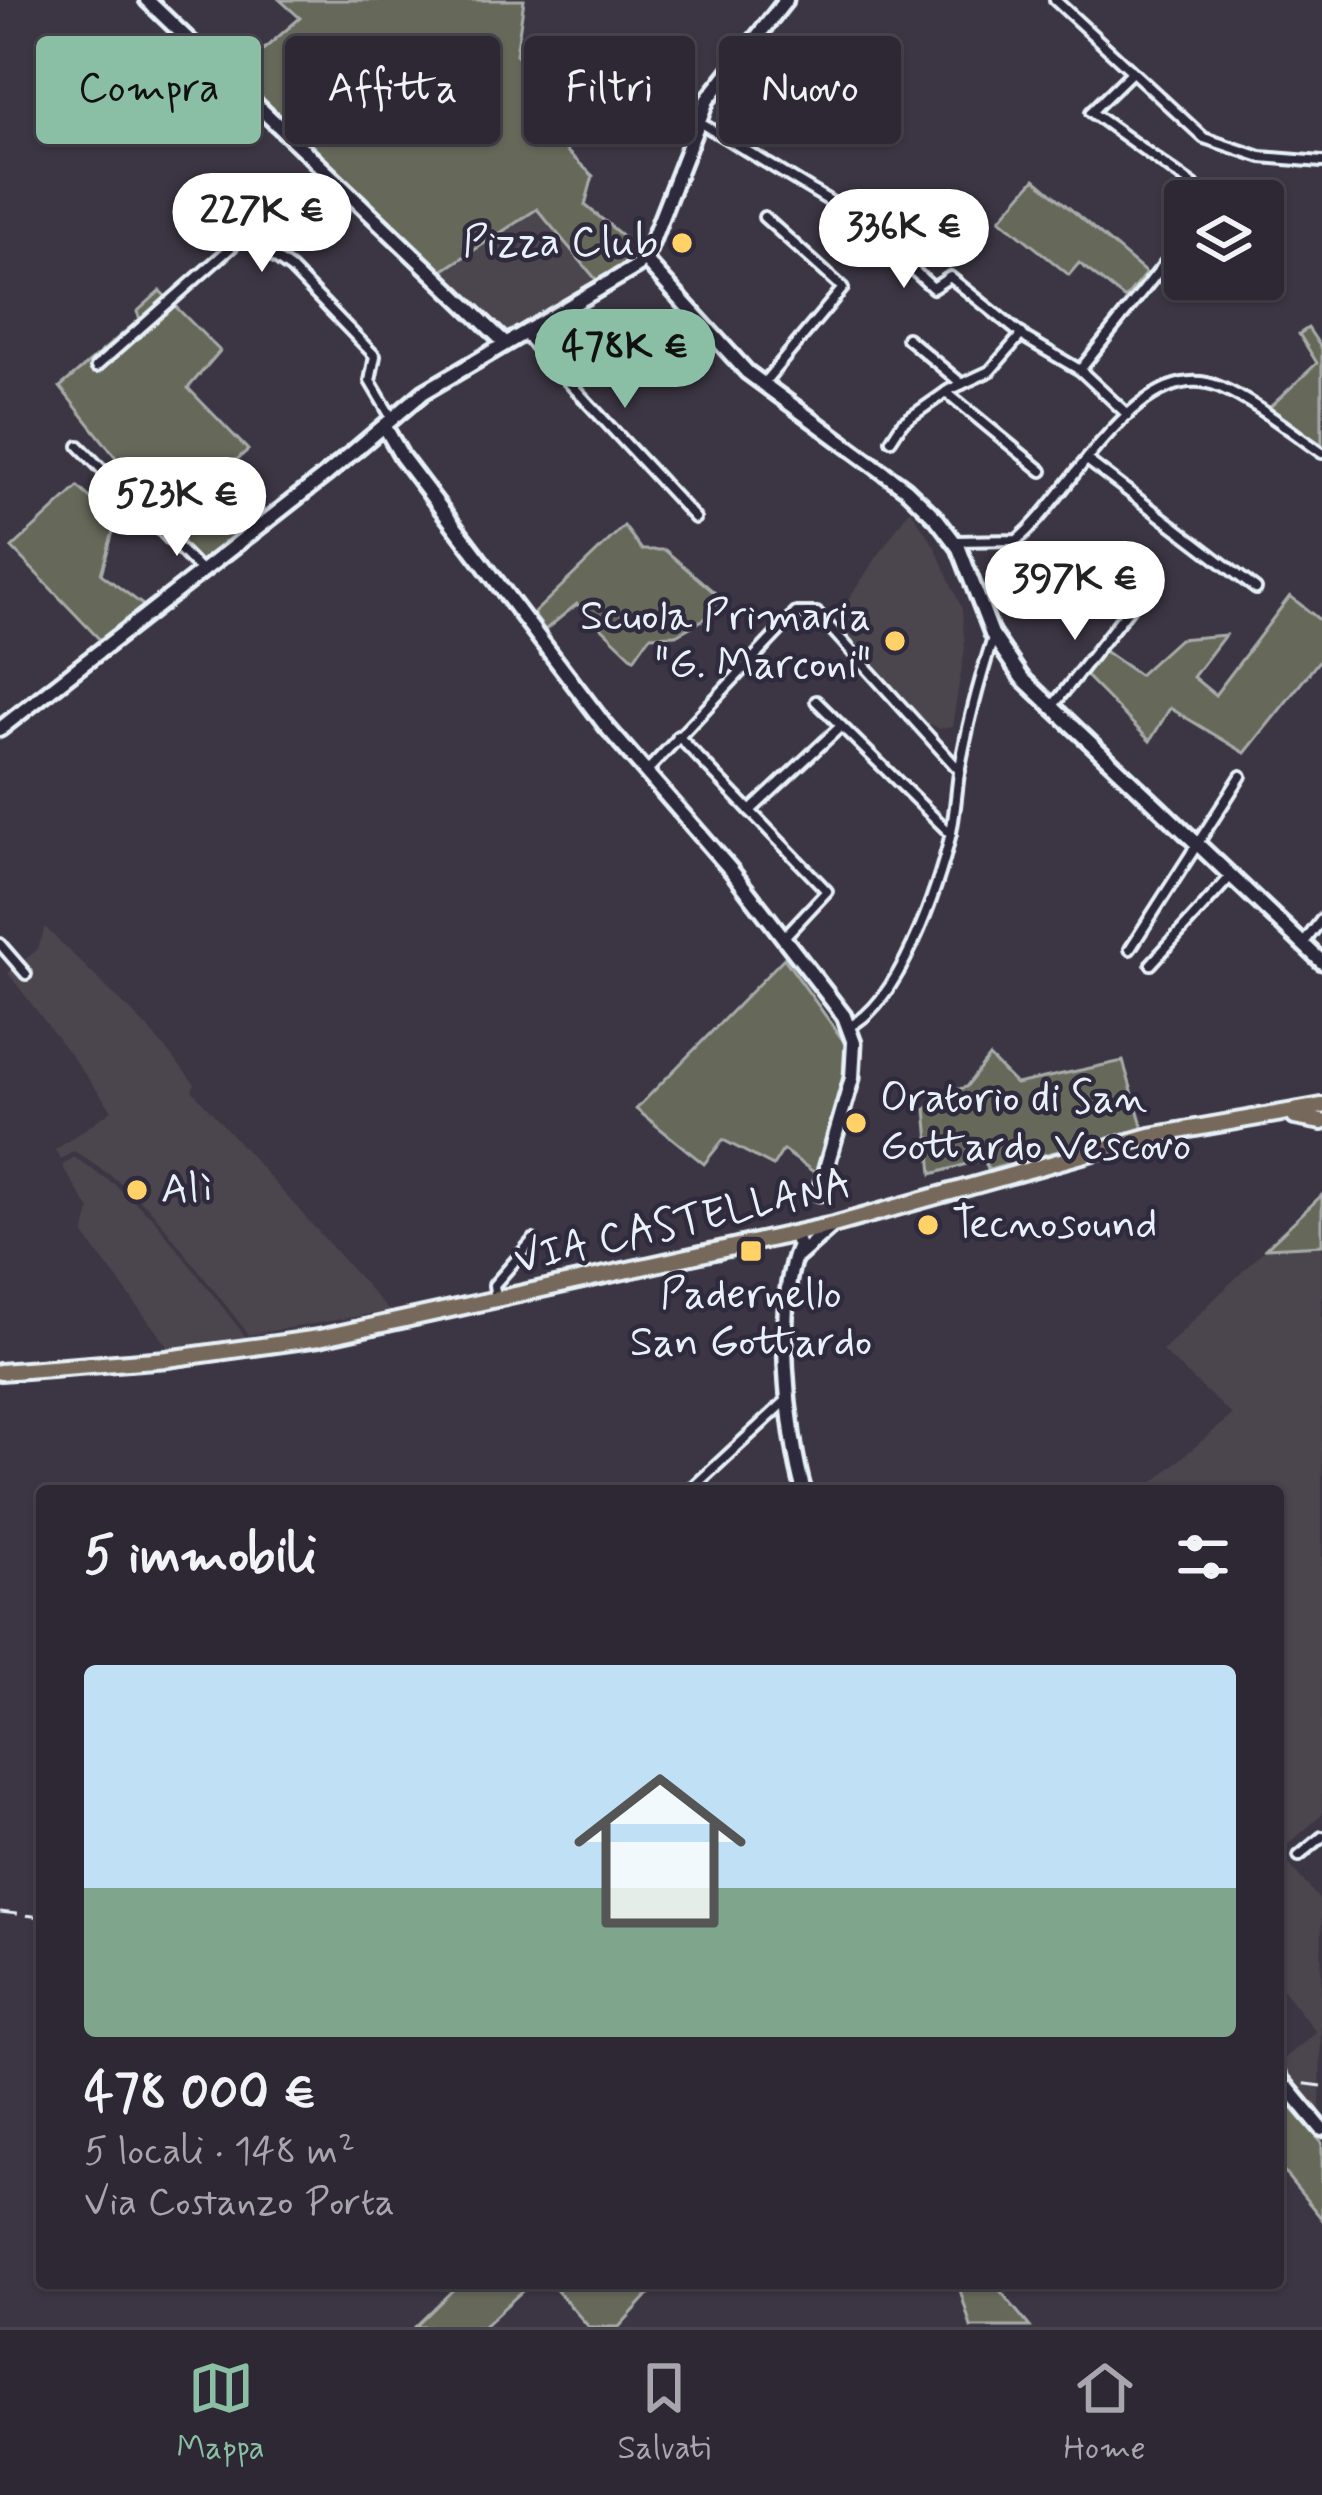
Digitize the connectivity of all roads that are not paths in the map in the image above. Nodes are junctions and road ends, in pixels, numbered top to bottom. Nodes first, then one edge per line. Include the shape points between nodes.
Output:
1 (147, 0) edge
2 (785, 0) edge
3 (1055, 0) edge
4 (1131, 73) junction
5 (697, 122) junction
6 (1322, 162) edge
7 (1186, 180) edge
8 (764, 217) dead end
9 (644, 259) junction
10 (1164, 264) edge
11 (523, 333) junction
12 (1022, 334) junction
13 (908, 338) dead end
14 (505, 344) junction
15 (97, 367) dead end
16 (1080, 370) junction
17 (962, 384) junction
18 (762, 385) junction
19 (946, 392) junction
20 (1128, 415) junction
21 (389, 423) junction
22 (891, 440) dead end
23 (79, 446) dead end
24 (1322, 453) edge
25 (1088, 460) junction
26 (1042, 471) dead end
27 (694, 518) dead end
28 (955, 541) junction
29 (201, 571) junction
30 (1256, 589) dead end
31 (1132, 605) dead end
32 (994, 637) junction
33 (816, 701) dead end
34 (1052, 706) junction
35 (841, 726) junction
36 (0, 729) edge
37 (678, 736) junction
38 (646, 771) junction
39 (959, 771) junction
40 (1241, 776) dead end
41 (750, 811) junction
42 (951, 834) junction
43 (1196, 844) junction
44 (1230, 877) junction
45 (1322, 920) edge
46 (784, 937) junction
47 (0, 944) edge
48 (1303, 944) junction
49 (1130, 949) dead end
50 (1322, 962) edge
51 (1151, 964) dead end
52 (26, 974) dead end
53 (848, 1028) junction
54 (1322, 1106) edge
55 (1278, 1116) junction
56 (1322, 1122) edge
57 (819, 1193) dead end
58 (833, 1225) junction
59 (794, 1234) junction
60 (533, 1240) dead end
61 (792, 1260) junction
62 (496, 1300) junction
63 (0, 1372) edge
64 (788, 1392) junction
65 (696, 1485) edge
66 (803, 1485) edge
67 (1322, 1837) edge
68 (1299, 1856) dead end
69 (1284, 2083) edge
70 (1322, 2129) edge

1 - 14 street
2 - 5 street via 722,75
3 - 4 street
4 - 6 street via 1204,138 1261,157
4 - 7 street via 1091,112
5 - 9 street
5 - 12 street via 851,214 933,288 950,277
8 - 18 street via 843,288
9 - 11 street
9 - 18 street
10 - 16 street
11 - 14 street
11 - 27 street
12 - 16 street
12 - 17 street via 991,371
13 - 17 street
14 - 21 street via 439,381
15 - 21 street via 244,236 292,269 375,356 370,381
16 - 20 street
17 - 19 street
18 - 28 street via 906,489
19 - 22 street
19 - 26 street
20 - 24 street via 1172,385 1216,385
20 - 25 street
21 - 29 street
21 - 38 street via 402,457
23 - 29 street
25 - 28 street via 1017,539
25 - 30 street
28 - 32 street
29 - 36 street
31 - 34 street
32 - 34 street
32 - 39 street
33 - 35 street
34 - 43 street
35 - 41 street
35 - 42 street
37 - 38 street
37 - 39 street via 796,614 817,613
37 - 41 street
38 - 46 street
39 - 42 street
40 - 43 street
41 - 46 street via 826,891
42 - 53 street via 902,963 878,1006
43 - 44 street
43 - 49 street
44 - 48 street
44 - 51 street
45 - 48 street
46 - 53 street
47 - 52 street
48 - 50 street
53 - 57 street via 852,1078
54 - 55 main road, VIA CASTELLANA
55 - 56 main road, VIA CASTELLANA
55 - 58 main road, VIA CASTELLANA via 1139,1139
58 - 59 main road, VIA CASTELLANA
58 - 61 street
59 - 61 street
59 - 62 main road, VIA CASTELLANA
60 - 62 street via 494,1285
61 - 64 street
62 - 63 main road, VIA CASTELLANA via 311,1340
64 - 65 street via 786,1404
64 - 66 street
67 - 68 street
69 - 70 street

